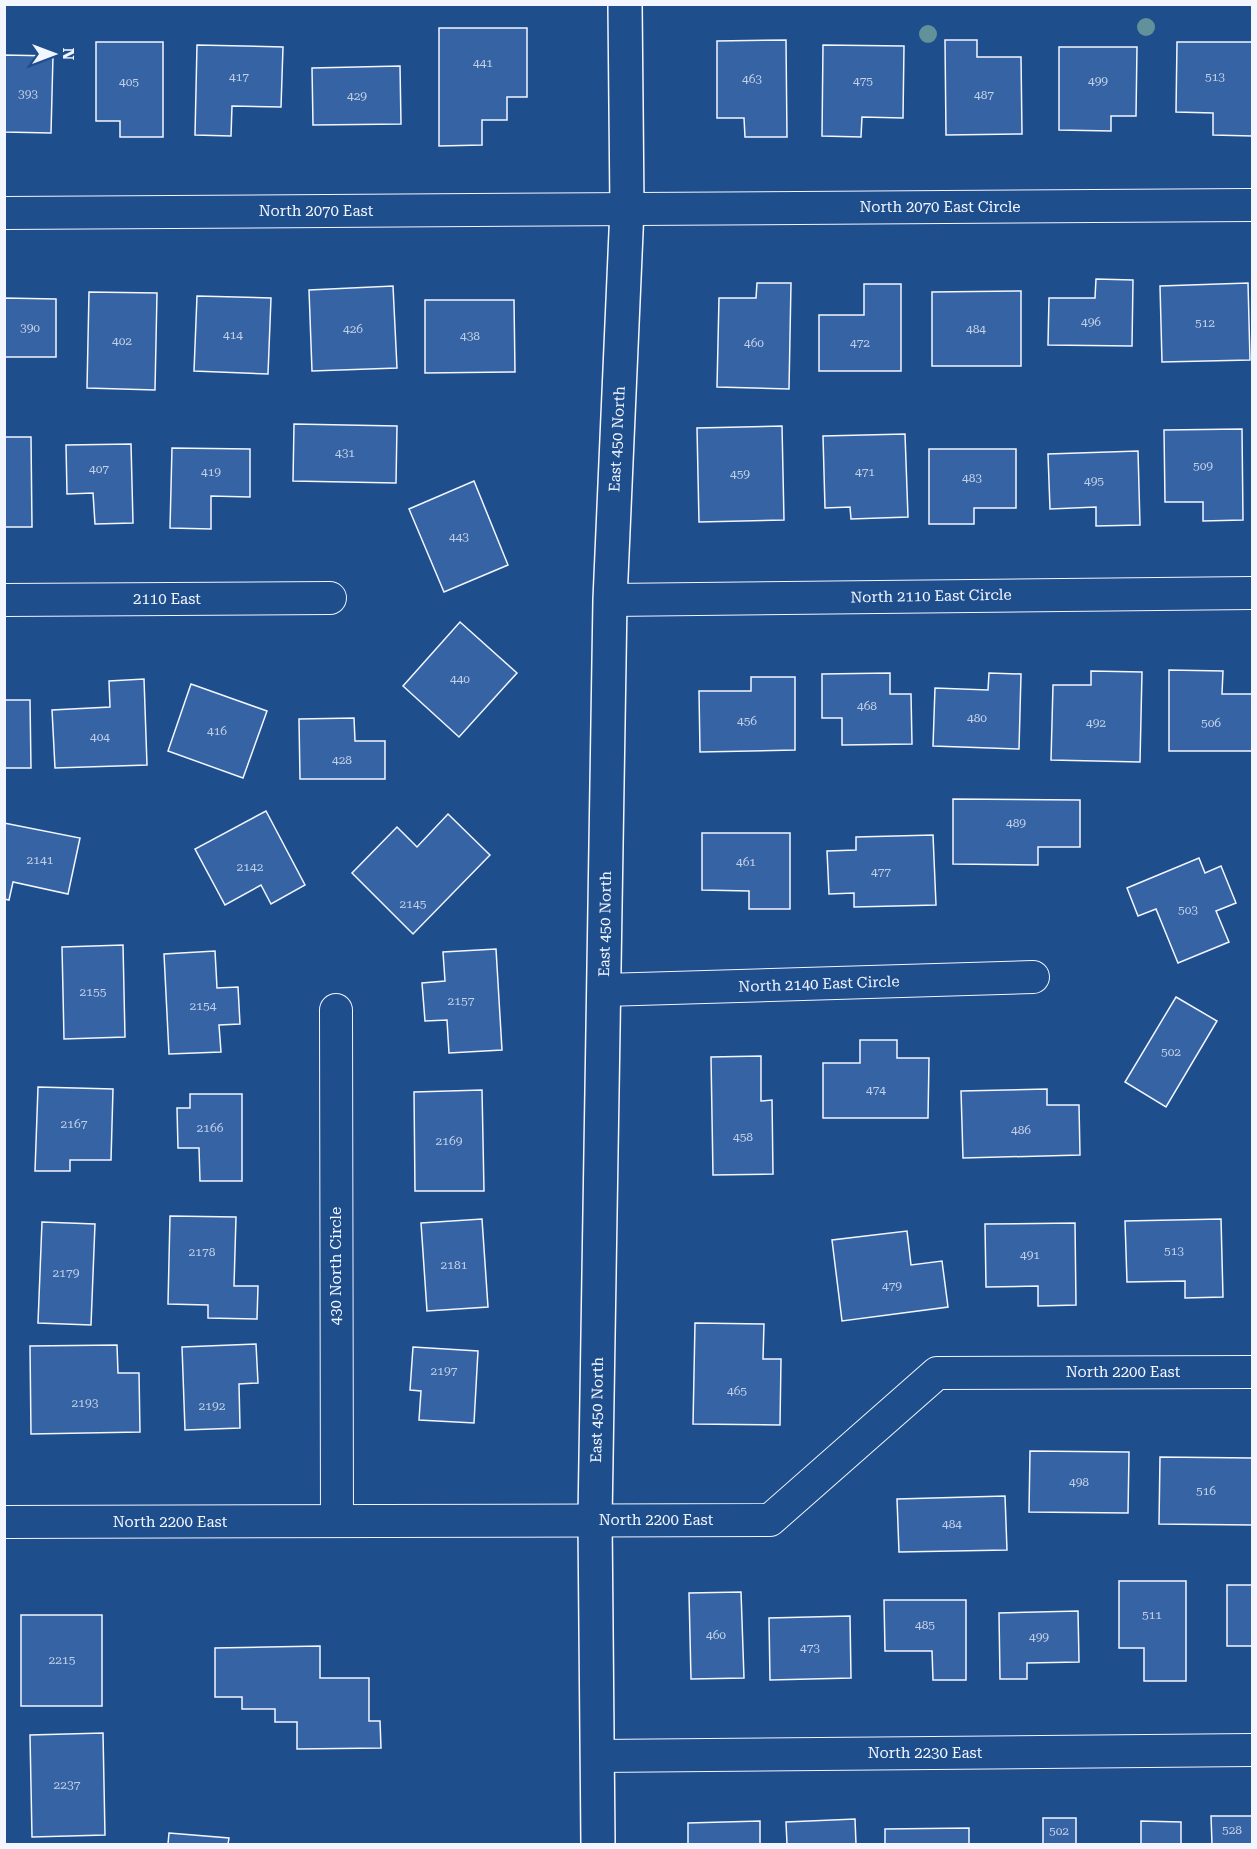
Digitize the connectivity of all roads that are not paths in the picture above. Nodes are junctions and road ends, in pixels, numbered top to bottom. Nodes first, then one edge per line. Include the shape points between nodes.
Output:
1 (625, 4) edge
2 (1252, 205) edge
3 (627, 210) junction
4 (4, 213) edge
5 (1252, 593) edge
6 (330, 598) dead end
7 (4, 600) edge
8 (610, 600) junction
9 (1033, 977) dead end
10 (604, 990) junction
11 (336, 1010) dead end
12 (1252, 1372) edge
13 (596, 1520) junction
14 (337, 1521) junction
15 (4, 1522) edge
16 (1252, 1750) edge
17 (598, 1755) junction
18 (598, 1845) edge

1 - 3 street, East 450 North
2 - 3 street, North 2070 East Circle
3 - 4 street, North 2070 East
3 - 8 street, East 450 North
5 - 8 street, North 2110 East Circle
6 - 7 street, 2110 East
8 - 10 street, East 450 North
9 - 10 street, North 2140 East Circle
10 - 13 street, East 450 North
11 - 14 street, 430 North Circle
12 - 13 street, North 2200 East via 937,1373 770,1520
13 - 14 street, North 2200 East
13 - 17 street, East 450 North
14 - 15 street, North 2200 East
16 - 17 street, North 2230 East
17 - 18 street, East 450 North

